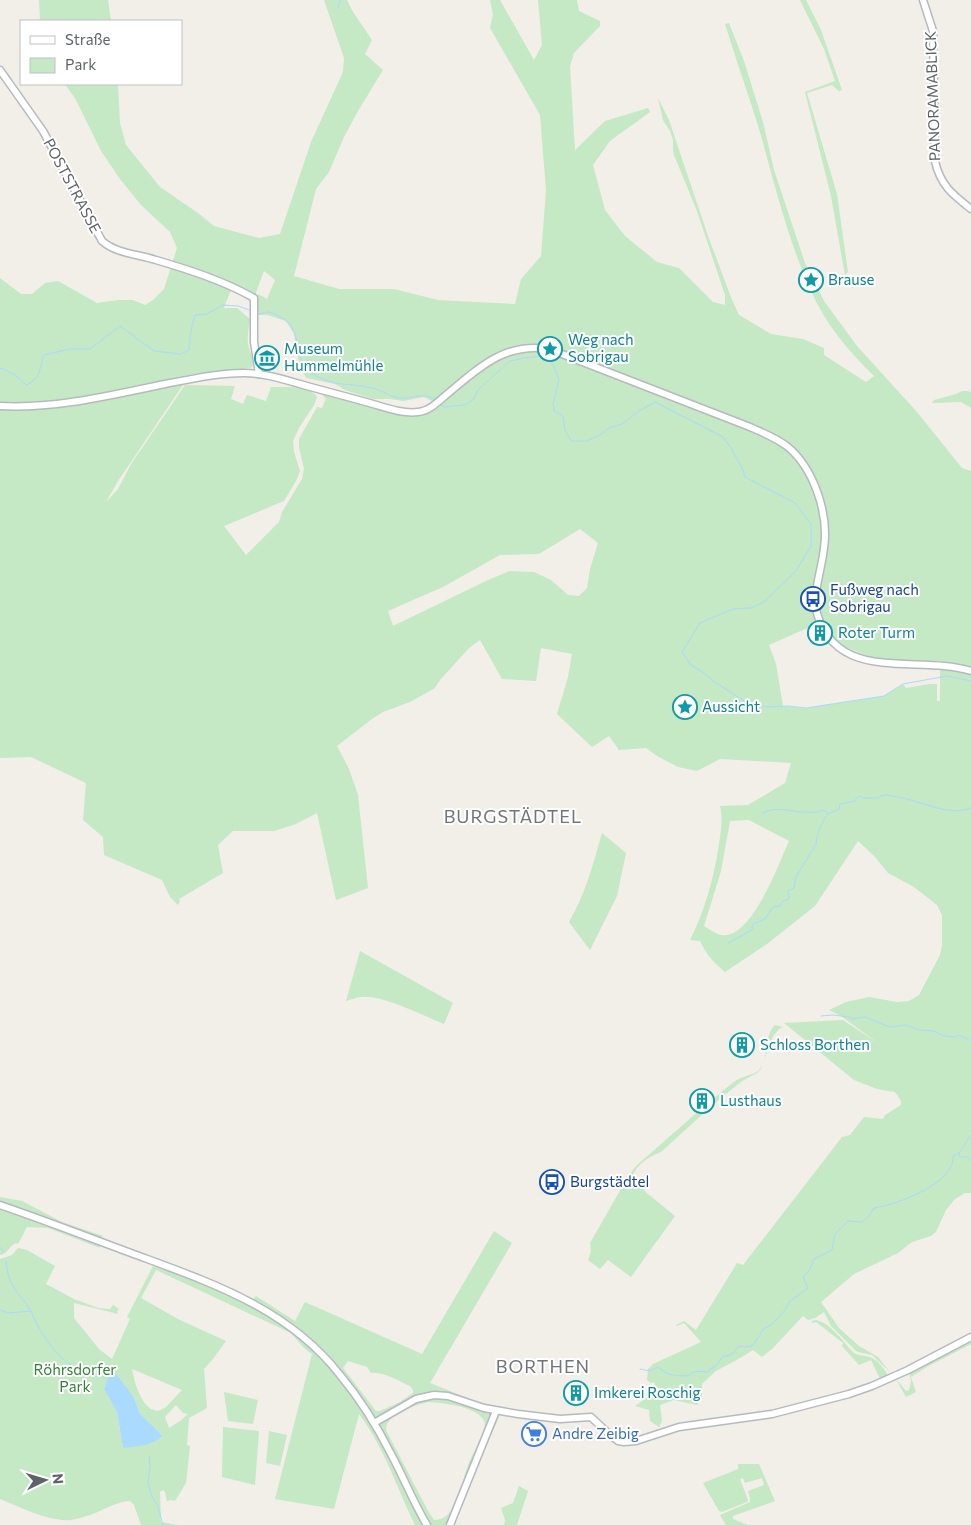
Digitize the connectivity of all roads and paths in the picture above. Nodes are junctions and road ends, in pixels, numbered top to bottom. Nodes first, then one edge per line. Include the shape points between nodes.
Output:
1 (923, 0) edge
2 (0, 70) edge
3 (971, 209) edge
4 (259, 374) junction
5 (0, 406) edge
6 (971, 671) edge
7 (0, 1205) edge
8 (971, 1337) edge
9 (496, 1411) junction
10 (374, 1422) junction
11 (427, 1525) edge
12 (450, 1525) edge

1 - 3 main road, PANORAMABLICK via 933,32 936,168 952,194
2 - 4 main road, POSTSTRASSE via 43,131 102,241 116,249 228,284 254,298 254,342
4 - 5 main road via 206,376 59,404
4 - 6 main road via 400,411 420,412 434,406 485,363 509,351 536,347 559,352 765,434 798,457 818,495 825,546 815,605 830,638 843,650 864,660
7 - 10 main road via 196,1277 258,1306 326,1359
8 - 9 main road via 894,1376 849,1394 772,1414 679,1427 636,1441 618,1441 591,1418 560,1419
9 - 10 main road via 448,1396 434,1395 416,1399
9 - 12 main road
10 - 11 main road

